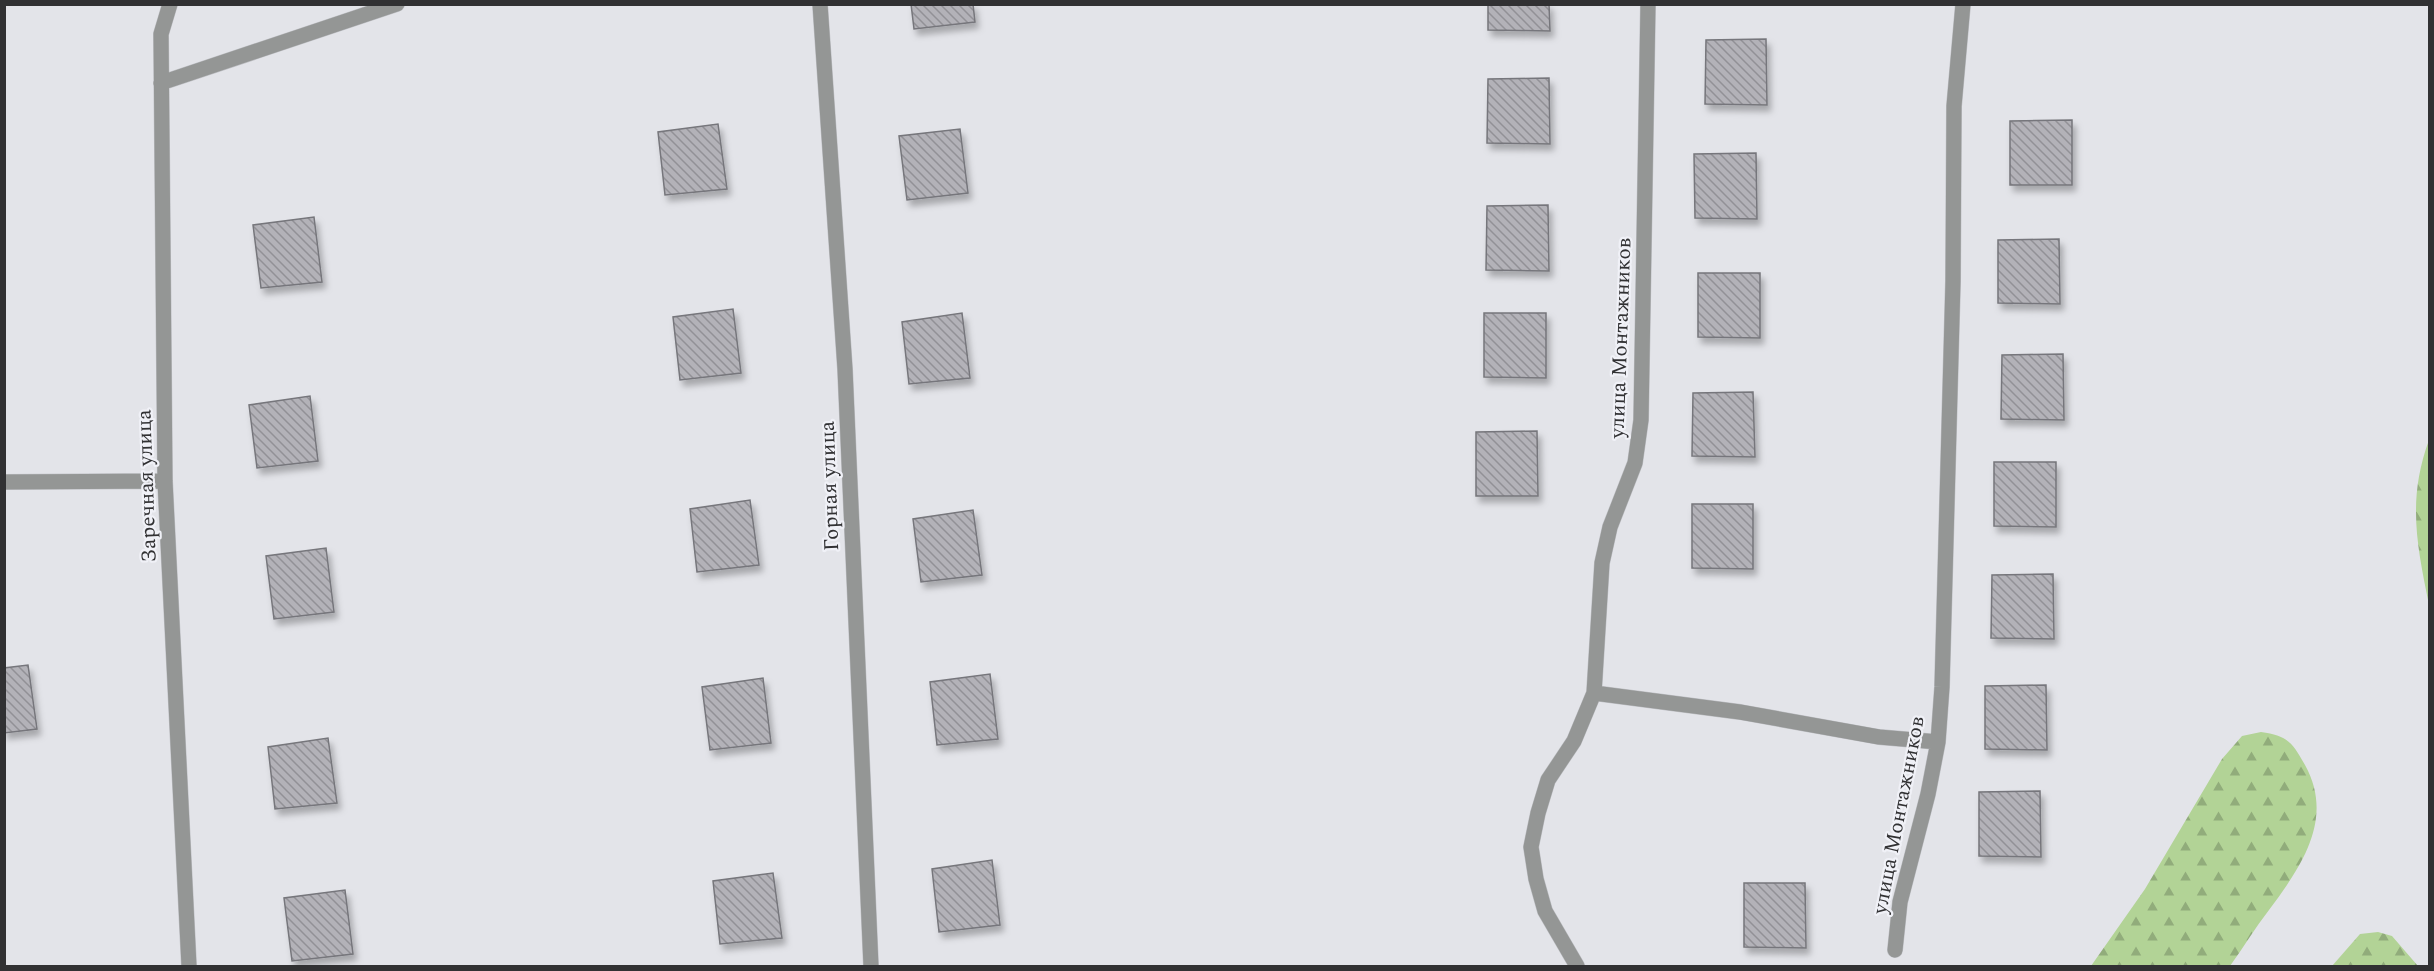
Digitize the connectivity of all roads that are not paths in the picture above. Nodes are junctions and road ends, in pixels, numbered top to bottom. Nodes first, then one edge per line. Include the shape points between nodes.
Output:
1 (170, 4) edge
2 (397, 4) edge
3 (820, 4) edge
4 (1648, 4) edge
5 (1963, 4) edge
6 (161, 82) junction
7 (165, 481) junction
8 (4, 483) edge
9 (1594, 693) junction
10 (1938, 742) junction
11 (1895, 950) dead end
12 (189, 966) edge
13 (871, 966) edge
14 (1577, 966) edge

1 - 6 street, Заречная улица via 161,34
2 - 6 street
3 - 13 street, Горная улица via 845,369
4 - 9 street, улица Монтажников via 1641,420 1635,463 1610,527 1602,563
5 - 10 street, улица Монтажников via 1954,106 1951,352
6 - 7 street, Заречная улица
7 - 8 street
7 - 12 street, Заречная улица
9 - 10 street via 1740,712 1879,737
9 - 14 street, улица Монтажников via 1574,741 1548,780 1531,847 1545,911
10 - 11 street, улица Монтажников via 1900,902

